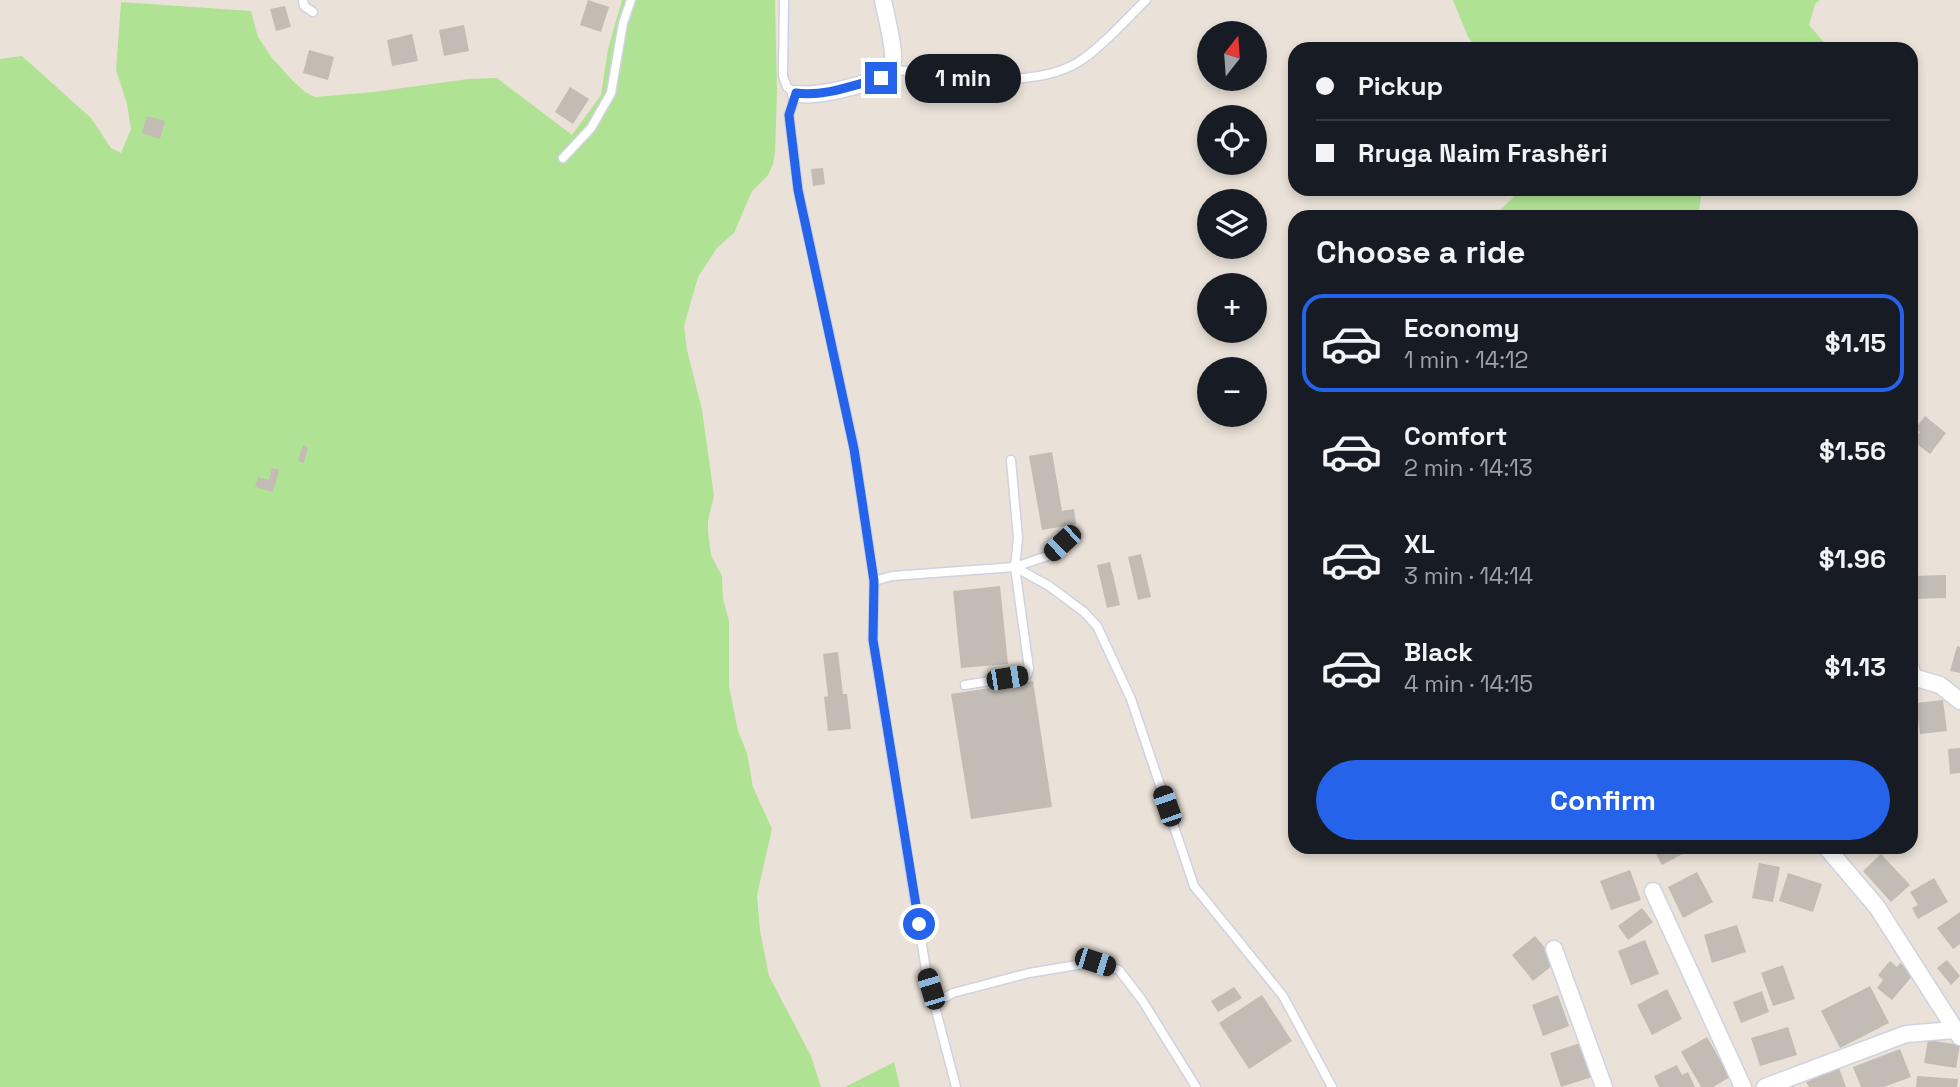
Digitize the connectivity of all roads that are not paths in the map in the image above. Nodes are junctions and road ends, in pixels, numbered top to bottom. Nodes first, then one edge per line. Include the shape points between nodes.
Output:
1 (303, 0) edge
2 (631, 0) edge
3 (784, 0) edge
4 (883, 0) edge
5 (1146, 0) edge
6 (313, 12) dead end
7 (894, 70) junction
8 (796, 93) junction
9 (563, 158) dead end
10 (1011, 460) dead end
11 (1075, 532) dead end
12 (1015, 568) junction
13 (874, 581) junction
14 (1918, 678) edge
15 (965, 685) dead end
16 (1960, 701) edge
17 (1832, 854) edge
18 (1653, 891) dead end
19 (1554, 949) dead end
20 (935, 1003) junction
21 (1957, 1034) edge
22 (956, 1087) edge
23 (1196, 1087) edge
24 (1332, 1087) edge
25 (1604, 1087) edge
26 (1743, 1087) edge
27 (1765, 1087) edge

1 - 6 lane
2 - 9 lane via 611,93 590,128
3 - 8 lane via 783,76 787,87
4 - 7 street
5 - 7 lane via 1082,60 1049,75 990,80
7 - 8 street via 889,76 835,90
8 - 13 lane via 789,115 798,190 854,449
10 - 12 lane via 1018,538
11 - 12 lane via 1050,555
12 - 13 lane
12 - 15 lane via 1027,675
12 - 24 lane via 1049,586 1097,625 1131,699 1194,886 1283,996
13 - 20 lane via 873,640
14 - 16 street via 1940,685
17 - 21 street via 1877,907
18 - 26 street
19 - 25 street
20 - 22 lane
20 - 23 lane via 953,993 1029,973 1095,962 1119,970
21 - 27 street via 1906,1034

